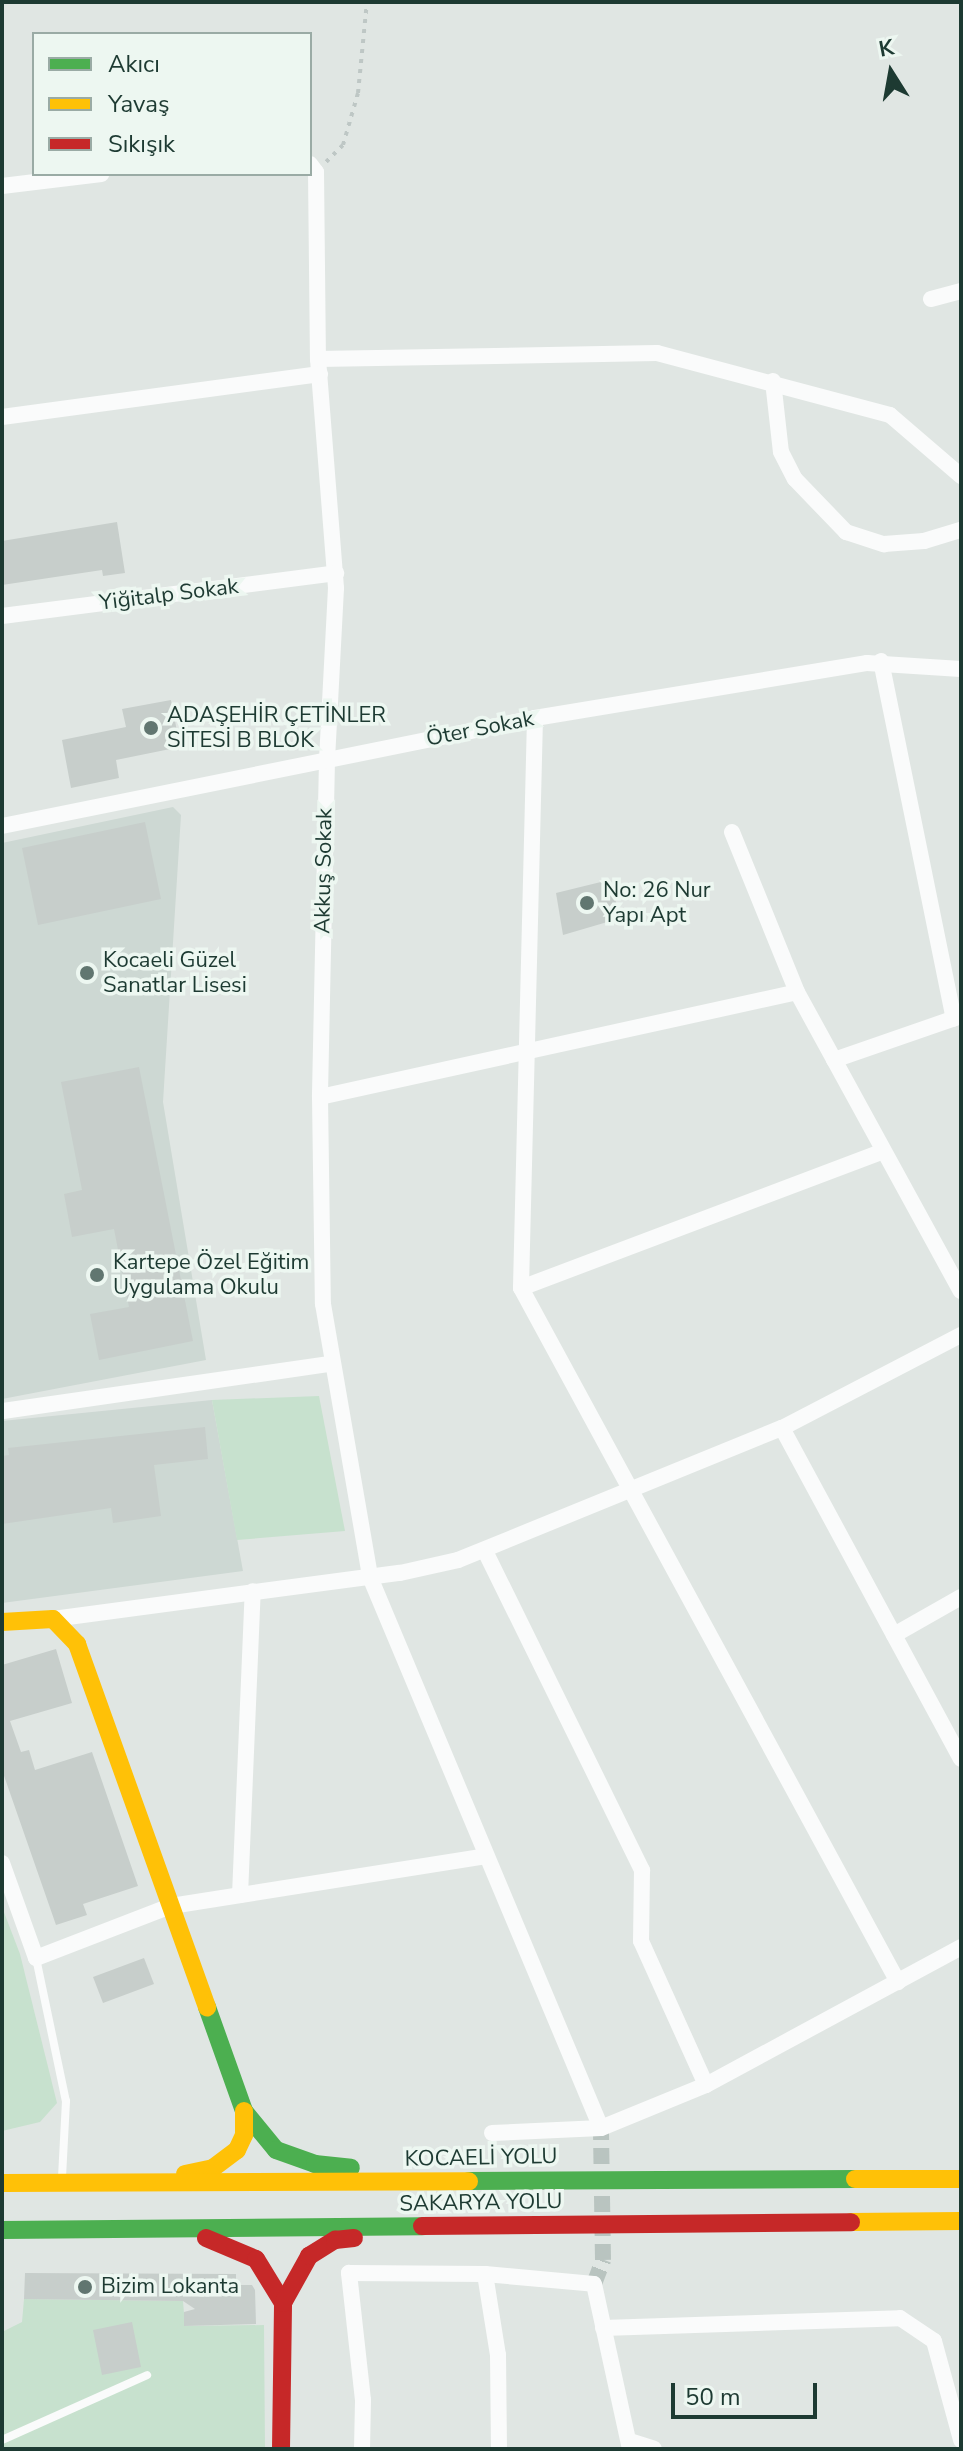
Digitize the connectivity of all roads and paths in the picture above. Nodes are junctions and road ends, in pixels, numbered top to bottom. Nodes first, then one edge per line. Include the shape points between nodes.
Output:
1 (367, 2) edge
2 (313, 168) edge
3 (84, 176) edge
4 (2, 186) edge
5 (961, 291) edge
6 (931, 299) dead end
7 (319, 367) junction
8 (773, 381) junction
9 (2, 417) edge
10 (961, 476) edge
11 (961, 530) edge
12 (336, 573) junction
13 (2, 616) edge
14 (881, 661) junction
15 (961, 669) edge
16 (535, 718) junction
17 (327, 760) junction
18 (2, 826) edge
19 (732, 832) dead end
20 (797, 992) junction
21 (958, 1017) edge
22 (526, 1051) junction
23 (834, 1060) junction
24 (320, 1097) junction
25 (881, 1152) junction
26 (521, 1288) junction
27 (961, 1291) edge
28 (961, 1335) edge
29 (330, 1364) junction
30 (3, 1411) edge
31 (782, 1428) junction
32 (630, 1491) junction
33 (485, 1551) junction
34 (370, 1577) junction
35 (253, 1591) junction
36 (961, 1597) edge
37 (53, 1619) junction
38 (2, 1622) edge
39 (894, 1635) junction
40 (961, 1759) edge
41 (486, 1856) junction
42 (2, 1863) edge
43 (240, 1895) junction
44 (171, 1906) junction
45 (961, 1947) edge
46 (36, 1958) junction
47 (898, 1982) junction
48 (706, 2085) junction
49 (244, 2111) junction
50 (601, 2128) junction
51 (492, 2133) dead end
52 (961, 2179) edge
53 (571, 2181) junction
54 (2, 2183) edge
55 (61, 2183) junction
56 (107, 2184) junction
57 (961, 2221) edge
58 (418, 2229) junction
59 (2, 2230) edge
60 (166, 2230) junction
61 (485, 2274) junction
62 (283, 2303) junction
63 (603, 2328) junction
64 (147, 2375) dead end
65 (2, 2440) edge
66 (961, 2440) edge
67 (630, 2445) edge
68 (281, 2449) edge
69 (362, 2449) edge
70 (499, 2449) edge
71 (654, 2449) edge

1 - 2 path via 349,129 343,145
2 - 7 street, Akkuş Sokak
3 - 4 street
5 - 6 street
7 - 8 street via 657,353
7 - 9 street
7 - 12 street, Akkuş Sokak
8 - 10 street via 890,415
8 - 11 street via 781,452 795,479 846,532 884,544 924,541
12 - 13 street, Yiğitalp Sokak
12 - 17 street, Akkuş Sokak
14 - 15 street, Öter Sokak
14 - 16 street, Öter Sokak
14 - 21 street
16 - 17 street, Öter Sokak
16 - 22 street
17 - 18 street, Öter Sokak
17 - 24 street, Akkuş Sokak
19 - 20 street
20 - 22 street
20 - 23 street
21 - 23 street
22 - 24 street
22 - 26 street
23 - 25 street
24 - 29 street, Akkuş Sokak via 323,1304
25 - 26 street
25 - 27 street
26 - 32 street
28 - 31 street
29 - 30 street
29 - 34 street, Akkuş Sokak
31 - 32 street
31 - 39 street
32 - 33 street
32 - 47 street
33 - 34 street via 429,1568
33 - 48 street via 642,1870 641,1941
34 - 35 street
34 - 41 street, Akkuş Sokak
35 - 37 street
35 - 43 street
36 - 39 street
37 - 38 highway
37 - 44 highway via 72,1636 88,1667
39 - 40 street
41 - 43 street
41 - 50 street, Akkuş Sokak
42 - 46 street
43 - 44 street
44 - 46 street
44 - 49 highway
45 - 47 street
46 - 55 lane via 66,2101
47 - 48 street
48 - 50 street
49 - 53 highway via 276,2150 315,2164
49 - 56 highway via 244,2135 227,2161 197,2173
50 - 51 street
52 - 53 highway, KOCAELİ YOLU
53 - 56 highway, KOCAELİ YOLU
54 - 55 highway, KOCAELİ YOLU
55 - 56 highway, KOCAELİ YOLU
57 - 58 highway, SAKARYA YOLU
58 - 60 highway, SAKARYA YOLU
58 - 62 highway via 320,2247 299,2268
59 - 60 highway, SAKARYA YOLU
60 - 62 highway via 240,2248 266,2270
61 - 63 street via 594,2284
61 - 69 street via 349,2273 363,2400
61 - 70 street via 498,2355
62 - 68 highway
63 - 66 street via 900,2318 934,2341
63 - 67 street
64 - 65 lane
67 - 71 street

